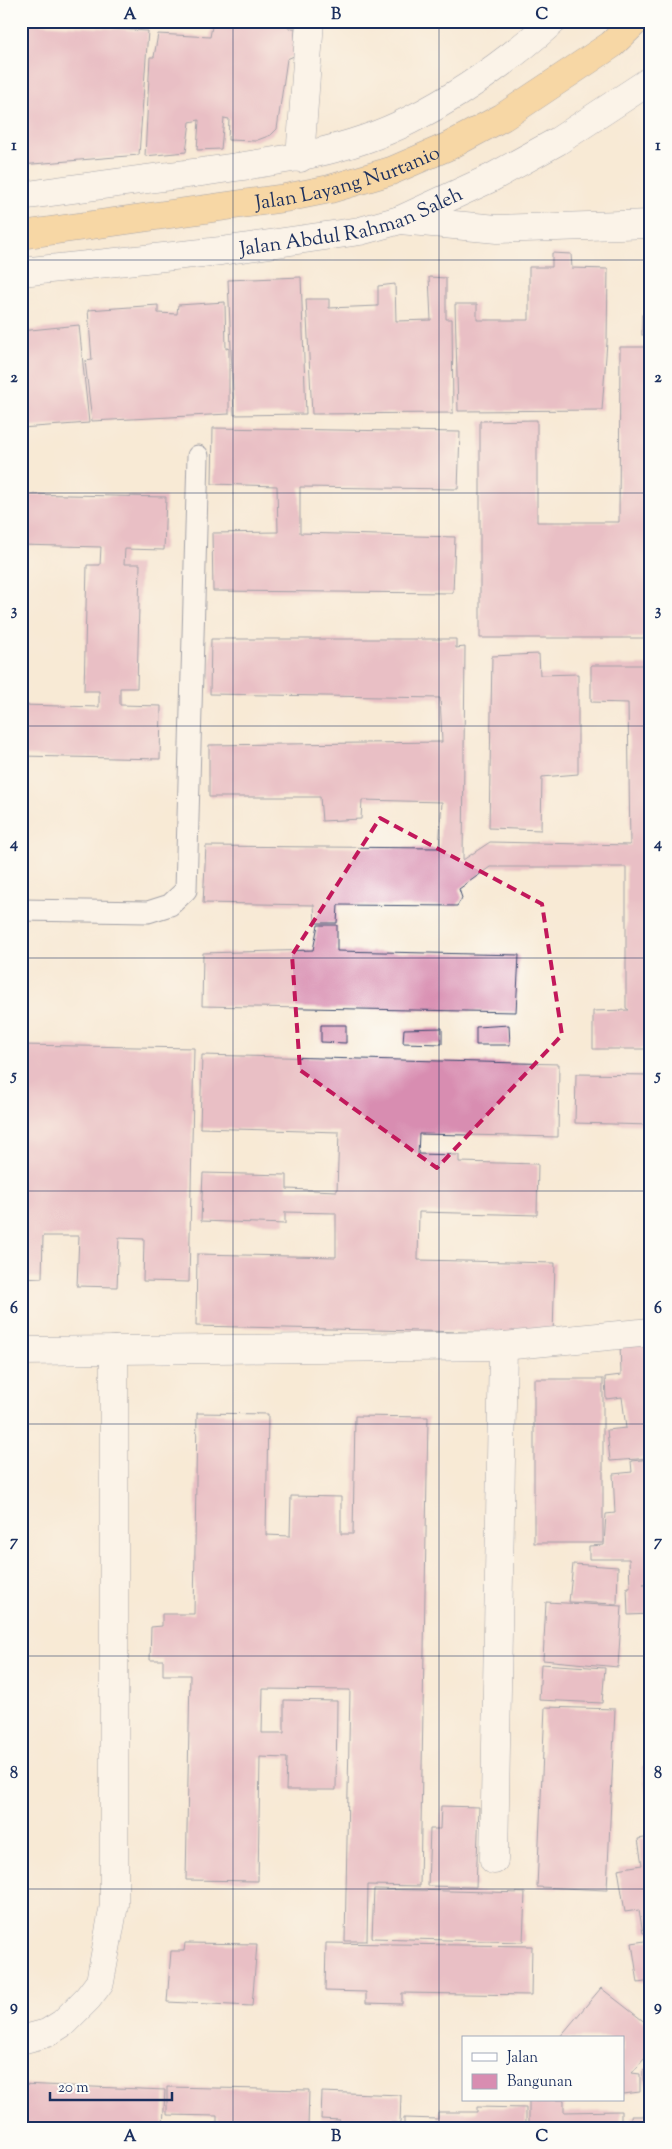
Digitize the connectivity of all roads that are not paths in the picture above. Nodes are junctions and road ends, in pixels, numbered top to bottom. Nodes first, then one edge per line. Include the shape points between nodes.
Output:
1 (310, 21) edge
2 (554, 21) edge
3 (636, 21) edge
4 (651, 80) edge
5 (300, 158) junction
6 (21, 196) edge
7 (400, 220) junction
8 (651, 224) edge
9 (21, 235) edge
10 (21, 272) edge
11 (198, 456) dead end
12 (21, 910) edge
13 (651, 1332) edge
14 (503, 1346) junction
15 (114, 1350) junction
16 (21, 1351) edge
17 (494, 1860) dead end
18 (21, 2040) edge

1 - 5 street
2 - 5 street via 475,82 410,121
3 - 9 highway, Jalan Layang Nurtanio via 611,45 503,118 392,171 285,198
4 - 7 street, Jalan Abdul Rahman Saleh via 558,142 491,178
5 - 6 street
7 - 8 street via 497,229
7 - 10 street, Jalan Abdul Rahman Saleh via 360,231 222,251
11 - 12 lane via 186,890 170,904 148,912
13 - 14 street
14 - 15 street
14 - 17 street
15 - 16 street
15 - 18 street via 114,1905 100,1982 63,2023 47,2033

